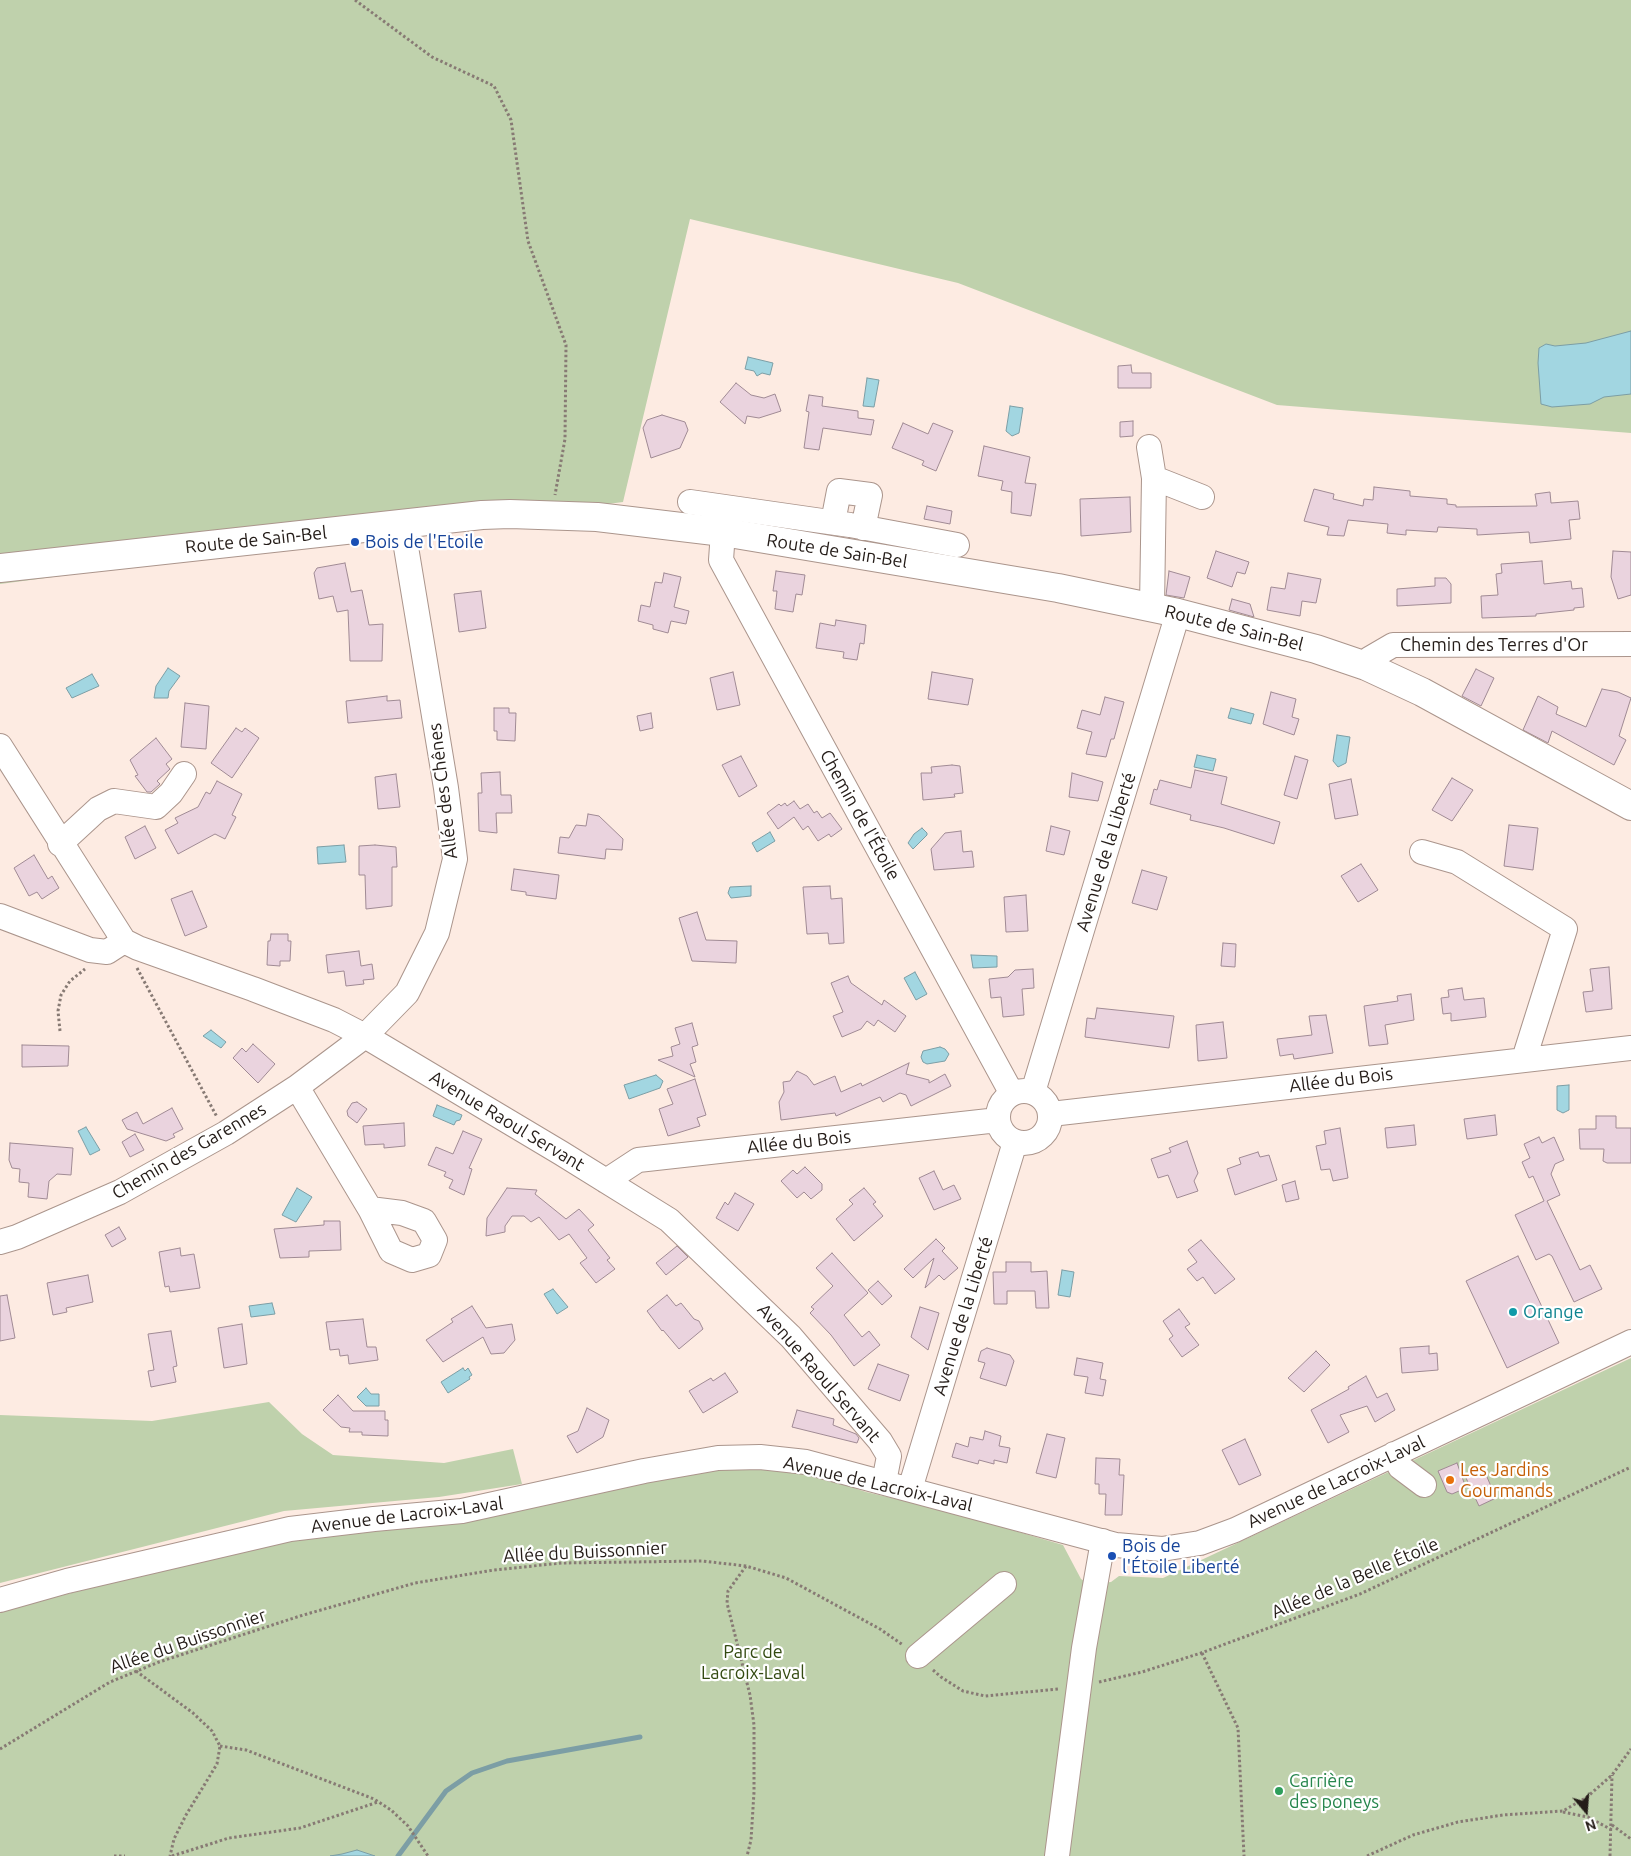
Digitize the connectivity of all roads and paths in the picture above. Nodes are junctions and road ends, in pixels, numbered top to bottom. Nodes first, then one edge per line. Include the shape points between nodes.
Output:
1 (355, 0) edge
2 (1149, 447) dead end
3 (1154, 478) junction
4 (1202, 497) dead end
5 (690, 502) dead end
6 (553, 505) dead end
7 (402, 523) junction
8 (849, 525) junction
9 (723, 532) junction
10 (957, 545) dead end
11 (845, 552) junction
12 (0, 568) edge
13 (1152, 607) junction
14 (1178, 613) junction
15 (1631, 644) edge
16 (1366, 666) junction
17 (0, 746) edge
18 (184, 774) dead end
19 (1631, 806) edge
20 (60, 844) junction
21 (1422, 852) dead end
22 (0, 916) edge
23 (116, 947) junction
24 (60, 1031) dead end
25 (365, 1036) junction
26 (1631, 1048) edge
27 (1524, 1059) junction
28 (296, 1087) junction
29 (1022, 1093) junction
30 (1051, 1114) junction
31 (998, 1120) junction
32 (226, 1133) junction
33 (1015, 1142) junction
34 (606, 1180) junction
35 (370, 1209) dead end
36 (0, 1242) edge
37 (1631, 1342) edge
38 (1394, 1454) junction
39 (1631, 1467) edge
40 (884, 1482) junction
41 (1424, 1486) dead end
42 (910, 1489) junction
43 (1103, 1541) junction
44 (746, 1566) junction
45 (1004, 1584) dead end
46 (0, 1600) edge
47 (1202, 1653) junction
48 (918, 1656) junction
49 (136, 1671) junction
50 (1080, 1686) junction
51 (220, 1746) junction
52 (0, 1749) edge
53 (1631, 1749) edge
54 (1612, 1775) junction
55 (378, 1802) junction
56 (1562, 1811) junction
57 (1612, 1824) junction
58 (1612, 1830) junction
59 (1631, 1839) edge
60 (114, 1856) edge
61 (125, 1856) edge
62 (171, 1856) edge
63 (428, 1856) edge
64 (747, 1856) edge
65 (1057, 1856) edge
66 (1244, 1856) edge
67 (1367, 1856) edge
68 (1610, 1856) edge

1 - 6 path via 432,57 494,86 511,120 528,241 566,345 565,439
2 - 3 street
3 - 4 street
3 - 13 street
5 - 8 street
7 - 9 main road, Route de Sain-Bel via 510,514 597,517
7 - 12 main road, Route de Sain-Bel
7 - 25 street, Allée des Chênes via 455,859 437,932 407,993
8 - 10 street
8 - 11 street
9 - 11 main road, Route de Sain-Bel
9 - 29 street, Chemin de l'Étoile via 721,560
11 - 13 main road, Route de Sain-Bel
13 - 14 main road, Route de Sain-Bel
14 - 16 main road, Route de Sain-Bel via 1281,639
14 - 29 street, Avenue de la Liberté
15 - 16 street, Chemin des Terres d'Or via 1393,645 1369,659
16 - 19 main road, Route de Sain-Bel via 1422,692
17 - 20 street
18 - 20 street via 156,807 114,801 98,809
20 - 23 street
21 - 27 street via 1457,862 1565,929
22 - 23 street, Avenue Raoul Servant via 90,950
23 - 24 path via 70,981 61,995 58,1011
23 - 25 street, Avenue Raoul Servant via 138,948 334,1020
23 - 32 path
25 - 28 street, Chemin des Garennes
25 - 34 street, Avenue Raoul Servant
26 - 27 street, Allée du Bois
27 - 30 street, Allée du Bois
28 - 32 street, Chemin des Garennes
28 - 35 street
29 - 30 street via 1045,1101
29 - 31 street via 1001,1105
30 - 33 street via 1050,1123 1041,1138 1024,1144
31 - 33 street via 1004,1134
31 - 34 street, Allée du Bois via 638,1160
32 - 36 street, Chemin des Garennes via 120,1192
33 - 42 street, Avenue de la Liberté
34 - 40 street, Avenue Raoul Servant via 669,1220 791,1337 880,1441 889,1456
37 - 38 street, Avenue de Lacroix-Laval
38 - 41 street via 1400,1467
38 - 43 street, Avenue de Lacroix-Laval via 1235,1530 1200,1543 1162,1550
39 - 47 path, Allée de la Belle Étoile via 1360,1594
40 - 42 street, Avenue de Lacroix-Laval
40 - 46 street, Avenue de Lacroix-Laval via 806,1462 760,1457 718,1458 644,1470 462,1512 290,1529
42 - 43 street, Avenue de Lacroix-Laval
43 - 50 street
44 - 48 path, Allée du Buissonnier via 786,1578 880,1629
44 - 49 path, Allée du Buissonnier via 702,1561 562,1563 415,1583 300,1616
44 - 64 path via 728,1591 727,1603 750,1695 754,1725 754,1792
45 - 48 street
47 - 50 path, Allée de la Belle Étoile via 1142,1672
47 - 66 path via 1238,1728
48 - 50 path, Allée du Buissonnier via 941,1678 963,1691 985,1696
49 - 51 path via 193,1713 212,1731
49 - 52 path, Allée du Buissonnier via 110,1682
50 - 65 street
51 - 55 path via 246,1750
51 - 62 path via 217,1764 186,1815 174,1840
53 - 54 path
54 - 56 path via 1588,1797
54 - 57 path
55 - 62 path via 300,1828 230,1838
55 - 63 path via 408,1826
56 - 58 path via 1588,1817
56 - 67 path via 1458,1822 1413,1836
57 - 58 path
57 - 59 path
58 - 68 path
60 - 61 path

